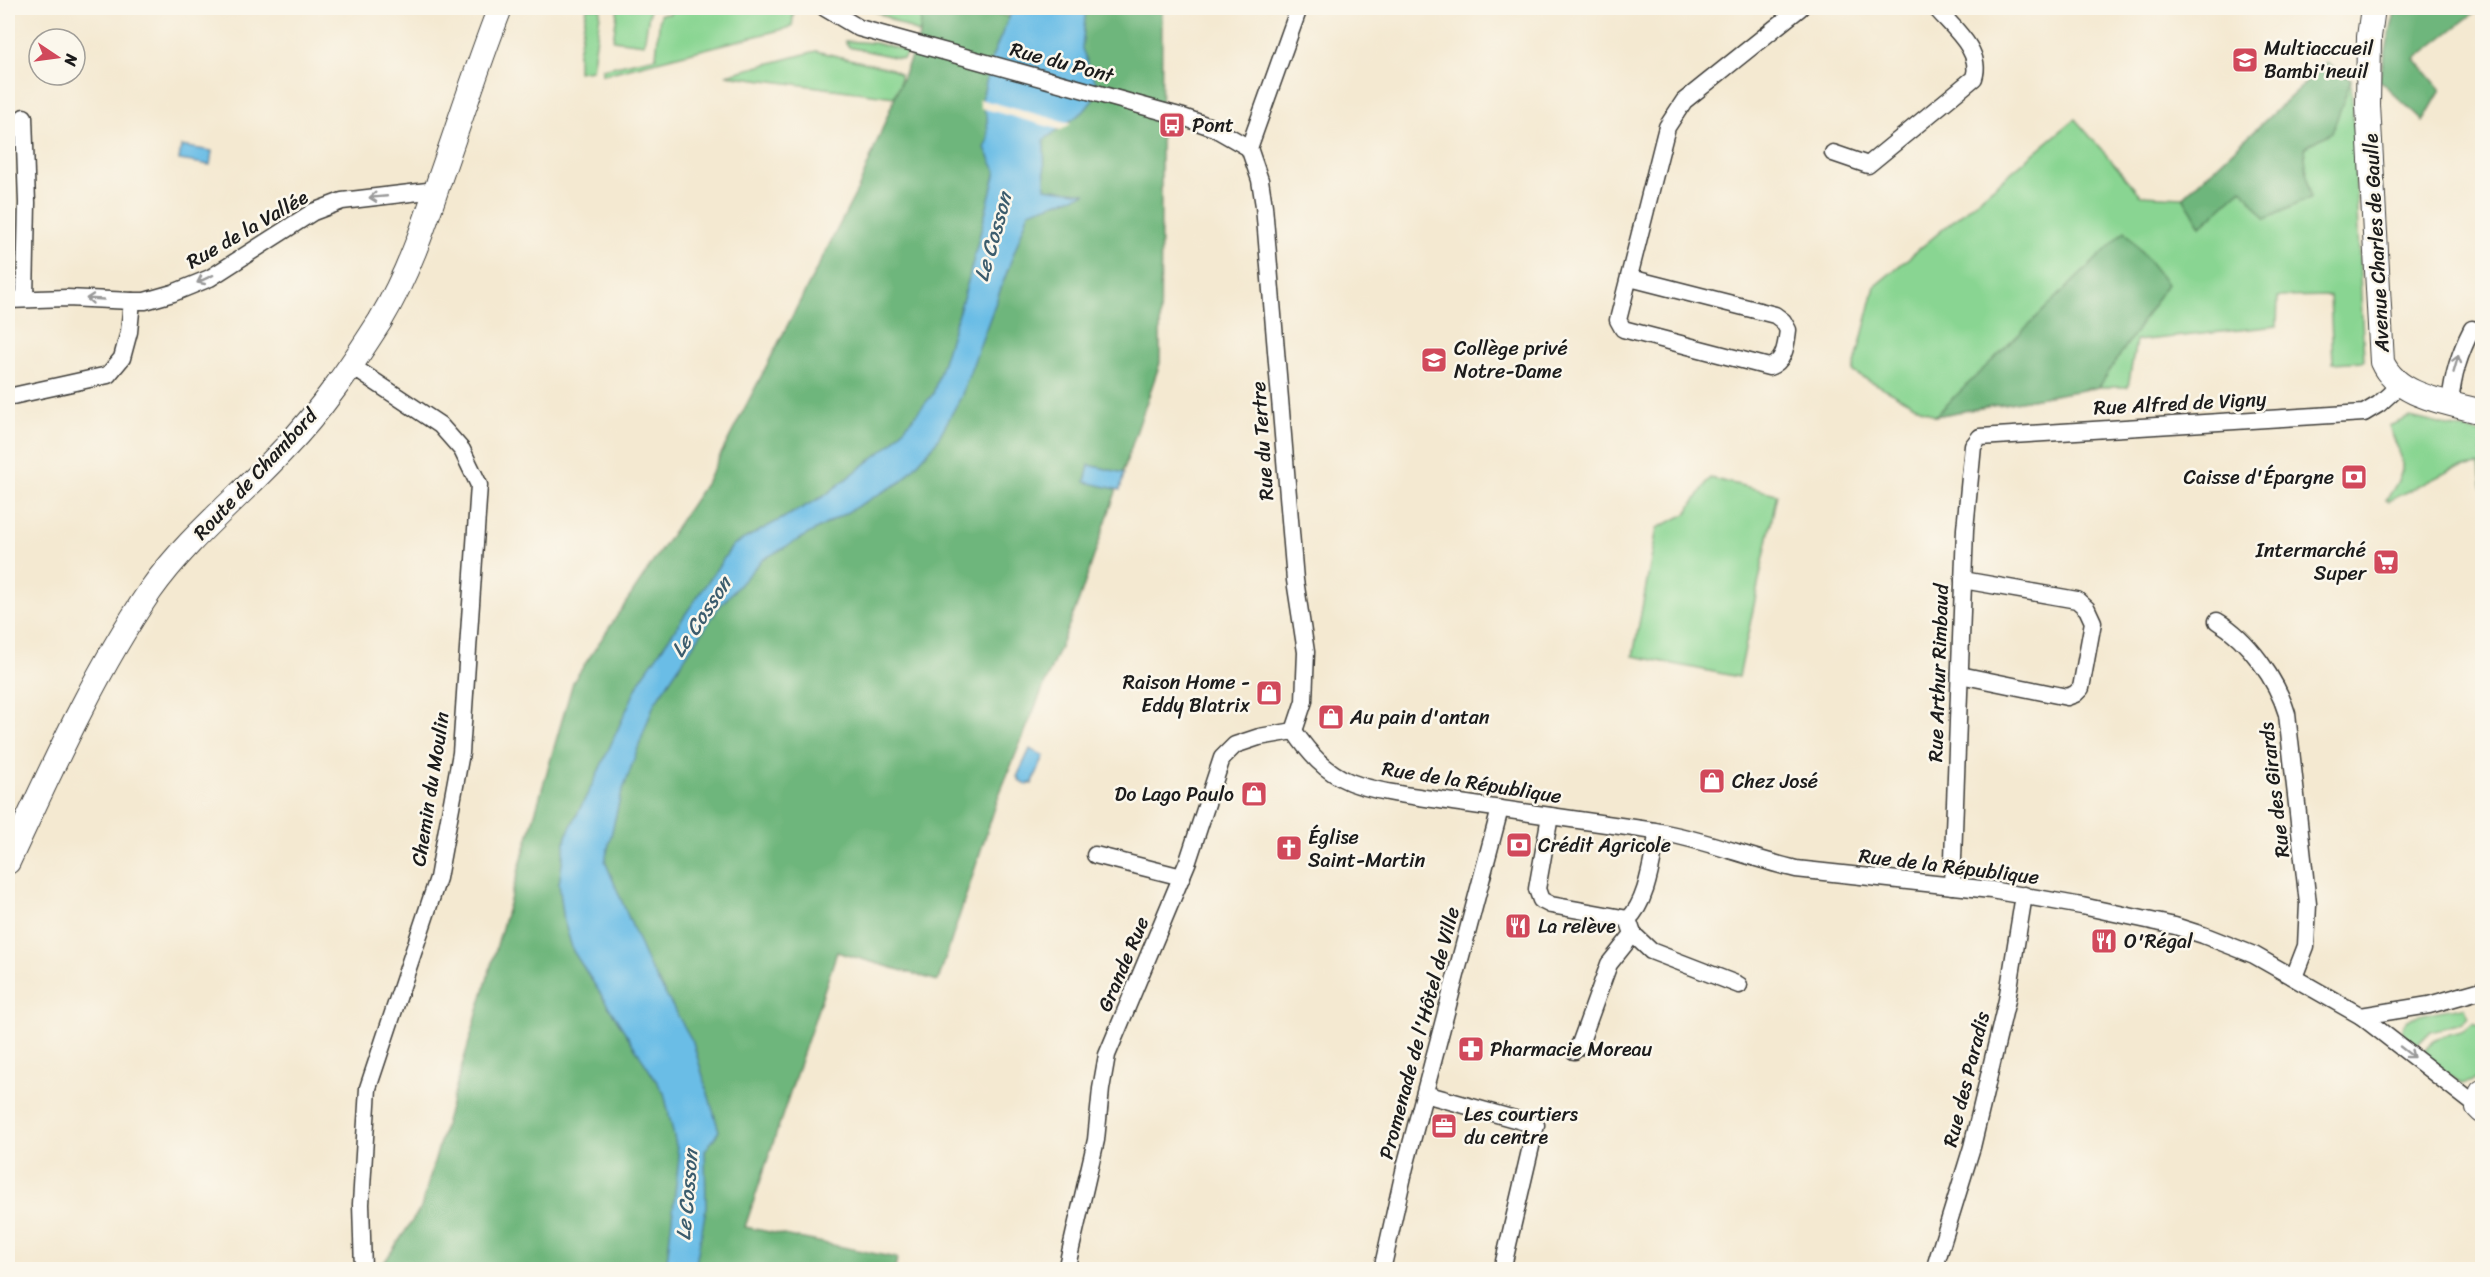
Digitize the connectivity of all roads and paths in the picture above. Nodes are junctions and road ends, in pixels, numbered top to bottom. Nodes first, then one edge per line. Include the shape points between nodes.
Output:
1 (500, 8) edge
2 (825, 8) edge
3 (1299, 8) edge
4 (1800, 8) edge
5 (1936, 8) edge
6 (2373, 8) edge
7 (24, 117) dead end
8 (1249, 148) junction
9 (1833, 153) dead end
10 (436, 190) junction
11 (1629, 278) junction
12 (25, 298) junction
13 (8, 300) edge
14 (132, 301) junction
15 (2472, 329) dead end
16 (350, 365) junction
17 (2401, 384) junction
18 (8, 397) edge
19 (2450, 403) junction
20 (2482, 412) edge
21 (1971, 463) joint
22 (1963, 580) junction
23 (2217, 621) dead end
24 (1959, 675) junction
25 (1294, 731) junction
26 (1500, 809) junction
27 (1550, 816) junction
28 (1658, 832) junction
29 (1095, 855) dead end
30 (8, 862) edge
31 (1182, 877) junction
32 (1952, 886) junction
33 (2024, 895) junction
34 (1631, 926) junction
35 (2294, 977) junction
36 (1739, 985) dead end
37 (2482, 990) edge
38 (2361, 1016) junction
39 (1574, 1051) dead end
40 (1425, 1094) junction
41 (2481, 1103) edge
42 (363, 1269) edge
43 (1066, 1269) edge
44 (1382, 1269) edge
45 (1502, 1269) edge
46 (1934, 1269) edge

1 - 10 main road, Route de Chambord
2 - 8 street, Rue du Pont via 859,28 1204,125
3 - 8 street
4 - 11 street via 1684,101 1667,127
5 - 9 street via 1976,60 1974,78 1868,165
6 - 17 main road, Avenue Charles de Gaulle via 2368,105 2382,362 2387,374
7 - 12 street
8 - 25 street, Rue du Tertre via 1264,206 1294,569 1305,652 1304,701
10 -> 14 street, Rue de la Vallée via 342,201 313,212 210,278 173,293
10 - 16 main road, Route de Chambord via 405,275
11 - 11 street via 1618,320 1623,329 1769,367 1783,356 1788,330 1775,315
12 - 13 street, Rue de la Vallée
14 -> 12 street, Rue de la Vallée
14 - 18 street via 122,358 108,375
19 -> 15 street via 2456,363
16 - 30 main road, Route de Chambord via 285,448 196,535 151,591 65,742
16 - 42 street, Chemin du Moulin via 440,425 462,450 479,485 457,776 438,878 368,1088
17 - 19 main road, Avenue Charles de Gaulle
17 - 21 street, Rue Alfred de Vigny via 2364,413 1989,435 1980,437 1973,446
19 - 20 main road, Avenue Charles de Gaulle
21 - 22 street, Rue Arthur Rimbaud
22 - 24 street, Rue Arthur Rimbaud
22 - 24 street via 2077,600 2093,622 2081,688 2075,694 2067,697
23 - 35 street, Rue des Girards via 2232,630 2270,676 2282,695 2287,714 2308,904 2306,946
24 - 32 street, Rue Arthur Rimbaud
25 - 26 street, Rue de la République via 1308,752 1351,782
25 - 31 street, Grande Rue via 1258,736 1235,745 1222,758
26 - 27 street, Rue de la République
26 - 40 street, Promenade de l'Hôtel de Ville
27 - 28 street, Rue de la République
27 - 34 street via 1537,889 1541,900
28 - 32 street, Rue de la République via 1796,869
28 - 34 street
29 - 31 street
31 - 43 street, Grande Rue via 1107,1055 1096,1140
32 - 33 street, Rue de la République
33 - 35 street, Rue de la République via 2175,926 2254,955
33 - 46 street, Rue des Paradis via 2007,1000 1972,1147
34 - 36 street via 1651,951
34 - 39 street via 1609,964
35 - 38 street, Rue de la République
37 - 38 street via 2429,1005
38 -> 41 street, Rue de la République
40 - 44 street, Promenade de l'Hôtel de Ville
40 - 45 street via 1536,1125

